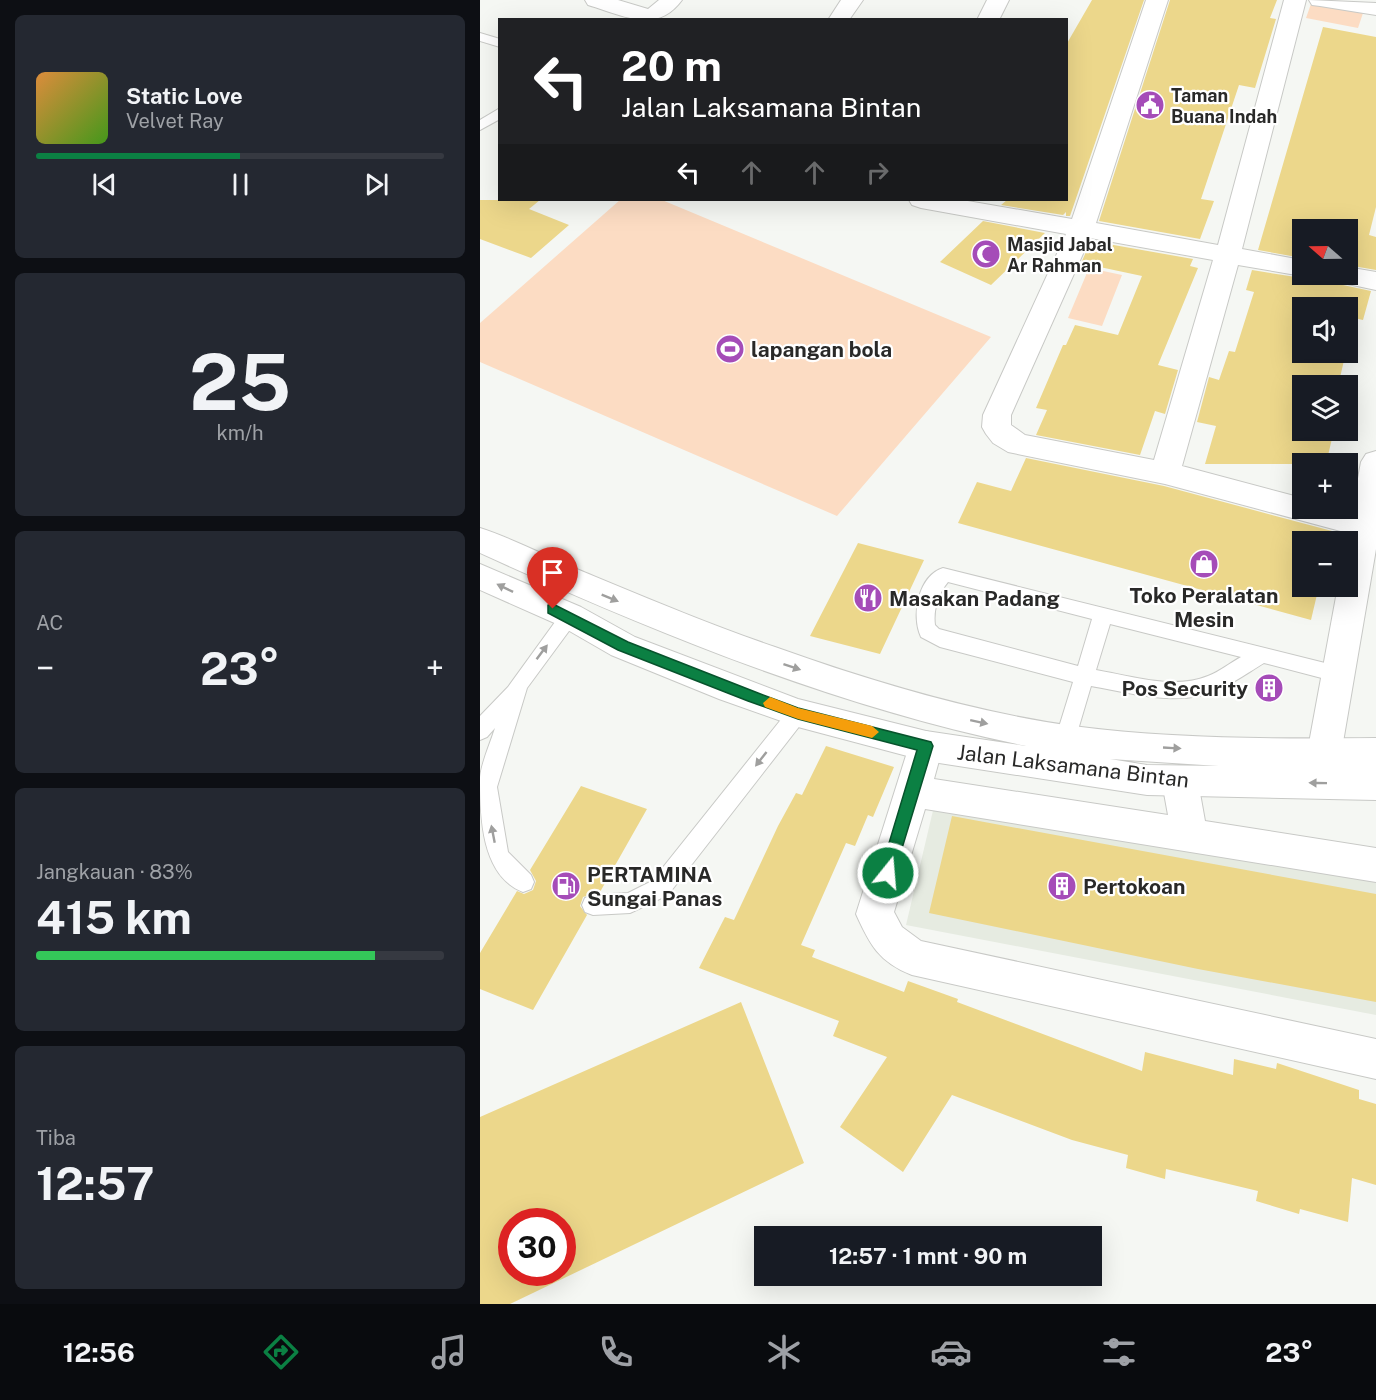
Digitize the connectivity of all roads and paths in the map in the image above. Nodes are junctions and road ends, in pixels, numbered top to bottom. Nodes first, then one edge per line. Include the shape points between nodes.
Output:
1 (596, 0) edge
2 (671, 0) edge
3 (852, 0) edge
4 (998, 0) edge
5 (1158, 0) edge
6 (1295, 0) edge
7 (1320, 0) edge
8 (1376, 9) edge
9 (839, 18) edge
10 (989, 18) edge
11 (480, 38) edge
12 (498, 42) edge
13 (498, 113) edge
14 (480, 126) edge
15 (927, 201) edge
16 (1081, 229) junction
17 (1228, 254) junction
18 (1292, 266) edge
19 (1358, 278) edge
20 (1376, 281) edge
21 (1376, 462) edge
22 (1165, 473) junction
23 (1365, 526) junction
24 (480, 540) edge
25 (480, 576) edge
26 (1103, 615) junction
27 (570, 616) junction
28 (1261, 655) junction
29 (1337, 674) junction
30 (1083, 676) junction
31 (518, 685) junction
32 (798, 713) junction
33 (480, 731) edge
34 (1065, 740) junction
35 (926, 746) junction
36 (1324, 753) junction
37 (1376, 753) edge
38 (1180, 782) junction
39 (1376, 784) edge
40 (913, 790) junction
41 (1189, 833) junction
42 (1376, 865) edge
43 (523, 882) dead end
44 (593, 904) dead end
45 (1376, 1059) edge

1 - 2 street via 648,16 658,13
3 - 9 street
4 - 10 street
5 - 16 street
6 - 17 street
7 - 8 street
11 - 12 lane
13 - 14 lane
15 - 16 street
16 - 17 street
16 - 22 street via 997,415 996,427 1018,444
17 - 18 street
17 - 22 street
19 - 20 street
21 - 23 street
22 - 23 street
23 - 29 street
24 -> 34 street, Jalan Laksamana Bintan via 597,593 735,648 888,700
27 -> 25 street, Jalan Laksamana Bintan
26 - 28 lane
26 - 30 lane
26 - 30 lane via 950,575 939,578 927,606 924,622 928,632 940,639
31 -> 27 lane
27 - 32 street, Jalan Laksamana Bintan via 623,646
28 - 29 lane
28 - 30 lane via 1212,684 1186,689 1156,689
29 - 36 street
30 - 34 lane
31 - 33 lane
43 -> 31 lane via 498,856 487,786
32 - 35 street, Jalan Laksamana Bintan
32 -> 44 lane via 660,888 630,903
34 -> 36 street, Jalan Laksamana Bintan
35 - 38 street, Jalan Laksamana Bintan via 1048,767
35 - 40 street
36 - 37 street, Jalan Laksamana Bintan
39 -> 38 street, Jalan Laksamana Bintan
38 - 41 street
40 - 41 street
40 - 45 street via 875,914 889,940 912,957
41 - 42 street

